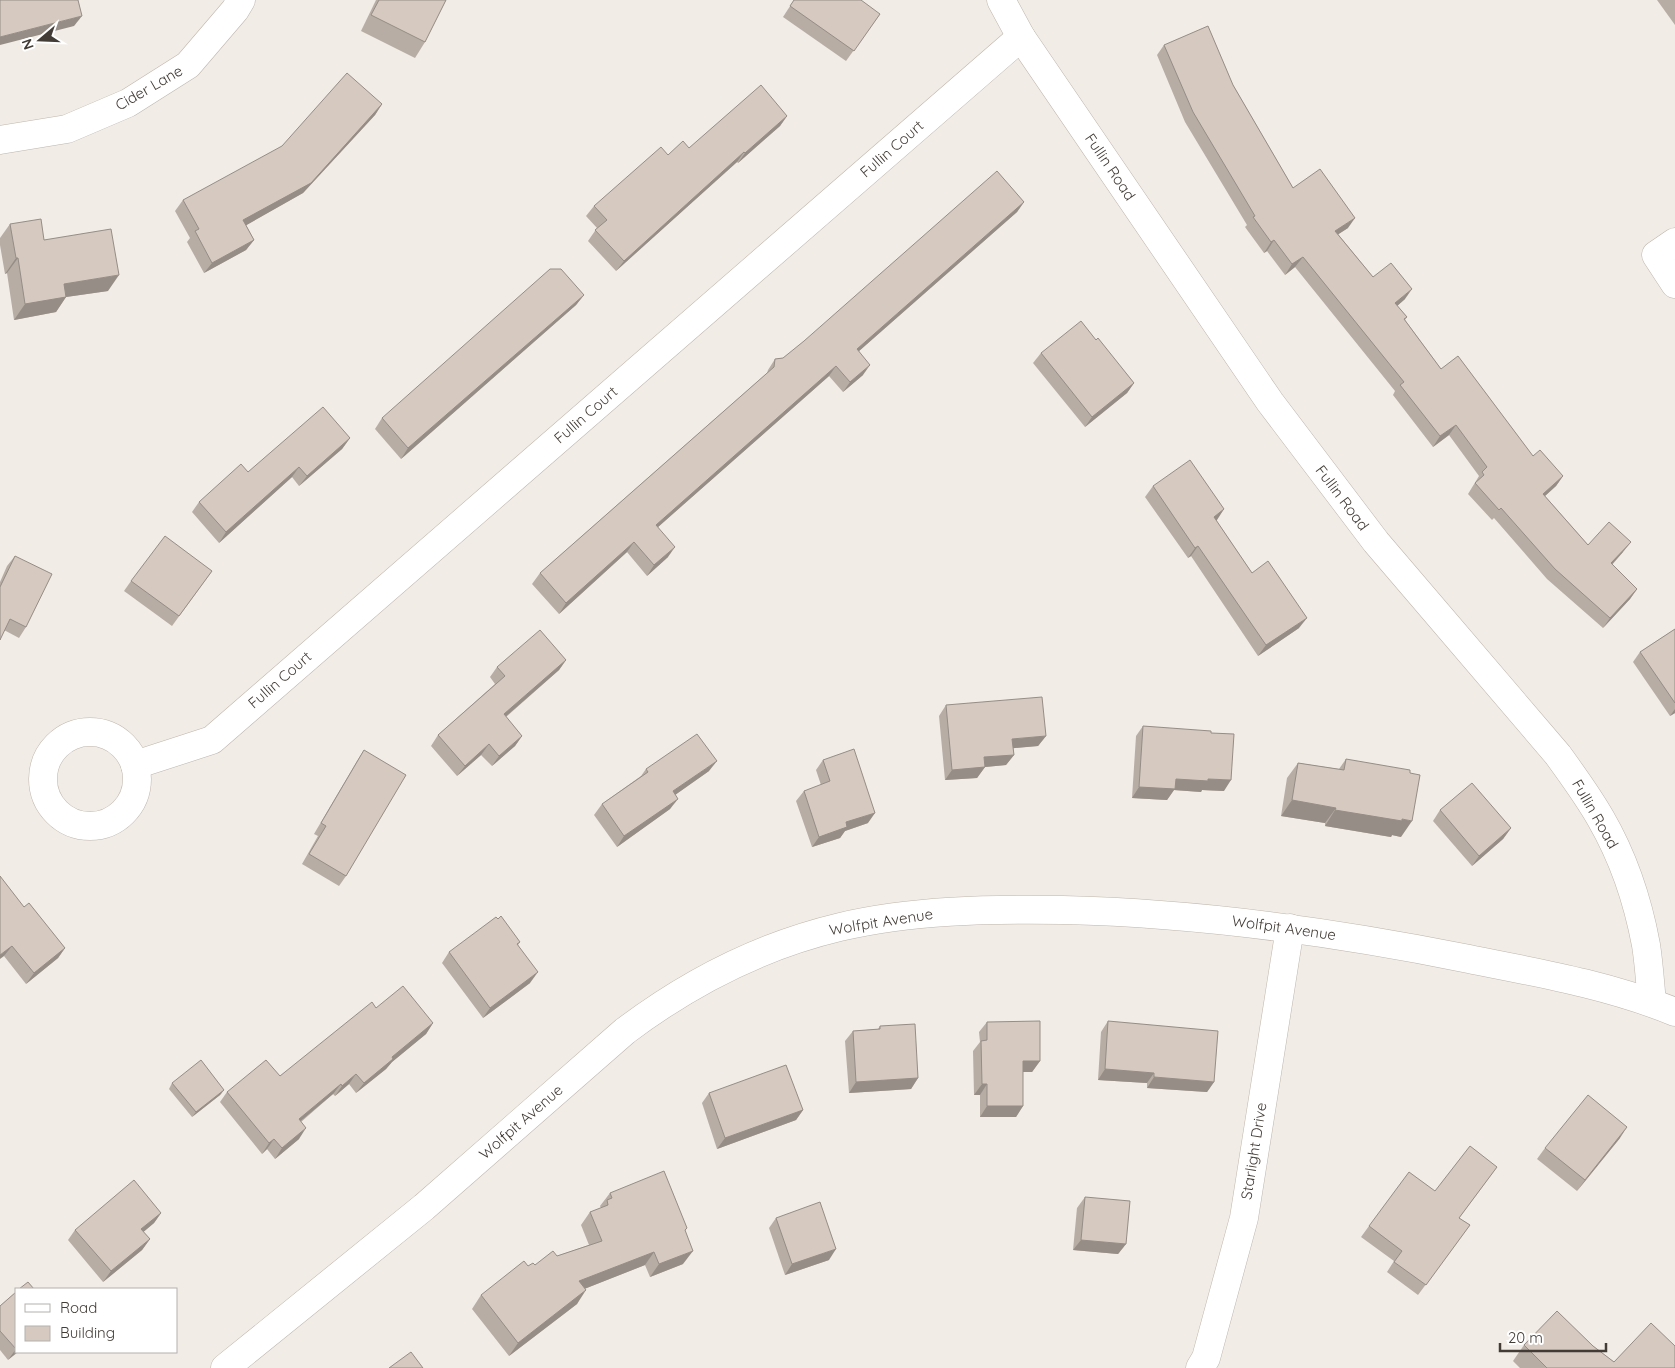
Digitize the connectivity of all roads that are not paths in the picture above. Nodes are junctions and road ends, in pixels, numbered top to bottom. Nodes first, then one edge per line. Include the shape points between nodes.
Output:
1 (241, 0) edge
2 (1001, 0) edge
3 (1021, 36) junction
4 (0, 140) edge
5 (1675, 242) edge
6 (1675, 284) edge
7 (135, 765) dead end
8 (1290, 928) junction
9 (1663, 1007) edge
10 (225, 1368) edge
11 (1200, 1368) edge

1 - 4 street, Cider Lane via 188,65 128,103 67,129
2 - 3 street, Fullin Road
3 - 7 street, Fullin Court via 212,740
3 - 9 street, Fullin Road via 1293,433 1376,542 1581,786 1602,819 1634,897
5 - 6 street via 1656,255
8 - 9 street, Wolfpit Avenue via 1549,975
8 - 10 street, Wolfpit Avenue via 1119,911 968,911 861,923 763,951 702,979 625,1031 424,1207
8 - 11 street, Starlight Drive via 1244,1218 1206,1358

